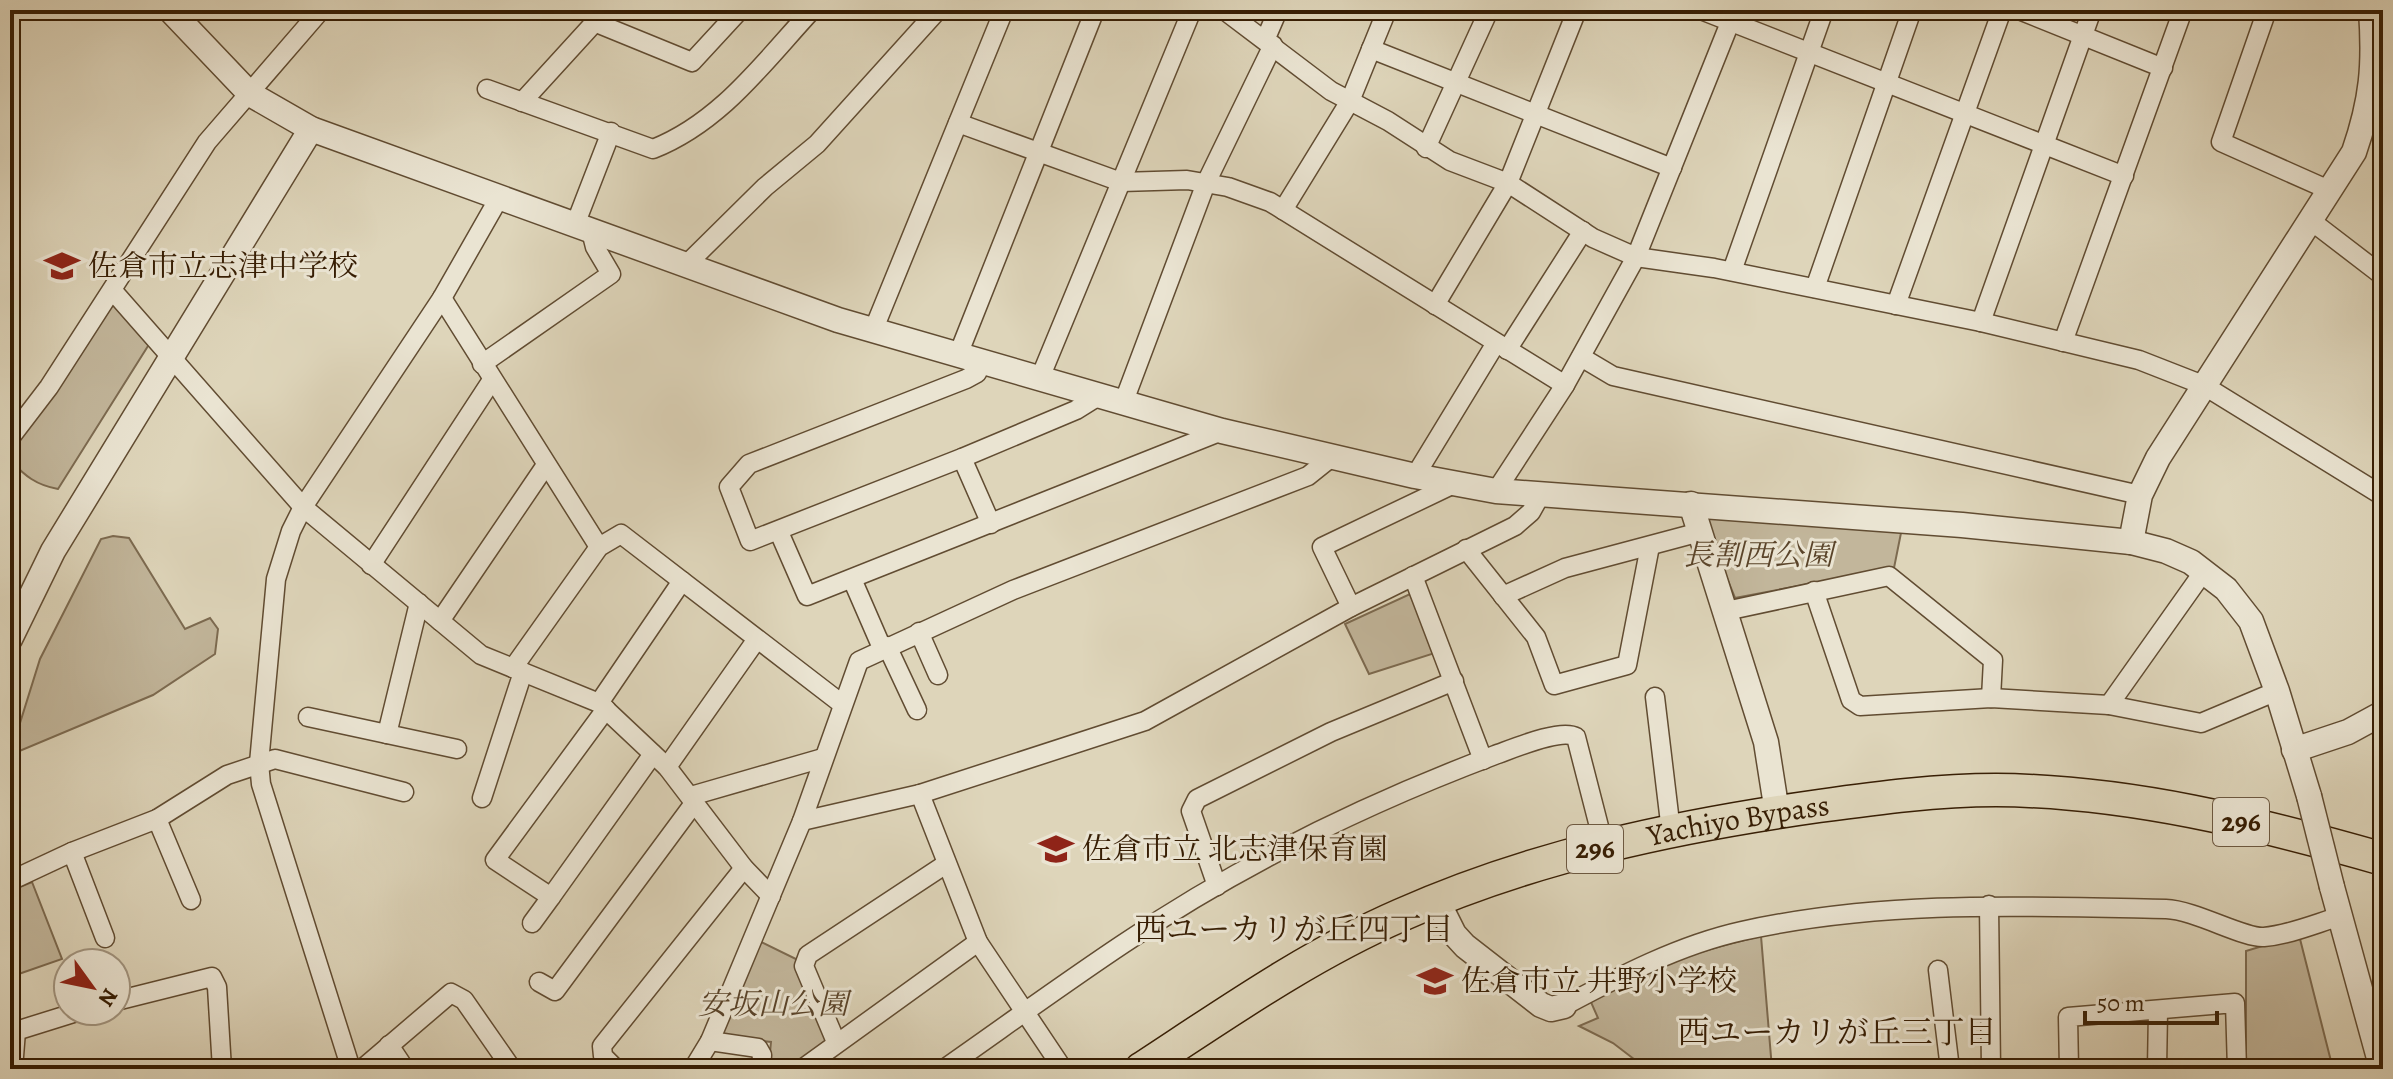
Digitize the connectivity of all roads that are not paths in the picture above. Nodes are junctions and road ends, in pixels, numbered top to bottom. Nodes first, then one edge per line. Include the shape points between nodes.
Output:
1 (170, 10) edge
2 (321, 10) edge
3 (740, 10) edge
4 (812, 10) edge
5 (938, 10) edge
6 (1004, 10) edge
7 (1095, 10) edge
8 (1192, 10) edge
9 (1224, 10) edge
10 (1278, 10) edge
11 (1387, 10) edge
12 (1489, 10) edge
13 (1577, 10) edge
14 (1701, 10) edge
15 (1824, 10) edge
16 (1912, 10) edge
17 (2002, 10) edge
18 (2019, 10) edge
19 (2092, 10) edge
20 (2183, 10) edge
21 (2267, 10) edge
22 (2371, 10) edge
23 (600, 16) edge
24 (1733, 16) edge
25 (2082, 36) junction
26 (1270, 42) junction
27 (1371, 49) junction
28 (1809, 52) junction
29 (2163, 68) junction
30 (1457, 83) junction
31 (1887, 83) junction
32 (487, 89) dead end
33 (250, 94) junction
34 (1350, 101) junction
35 (522, 102) junction
36 (1965, 113) junction
37 (1535, 114) junction
38 (958, 123) junction
39 (311, 129) junction
40 (611, 132) junction
41 (2044, 144) junction
42 (1426, 148) junction
43 (1038, 152) junction
44 (1672, 168) junction
45 (2124, 176) junction
46 (1121, 182) junction
47 (1206, 183) junction
48 (1508, 183) junction
49 (2329, 190) junction
50 (499, 198) junction
51 (1283, 210) junction
52 (2310, 220) junction
53 (583, 228) junction
54 (1583, 231) junction
55 (1636, 257) junction
56 (685, 266) junction
57 (1732, 271) junction
58 (2383, 276) edge
59 (1815, 288) junction
60 (113, 291) junction
61 (442, 298) junction
62 (1435, 305) junction
63 (1896, 305) junction
64 (1981, 322) junction
65 (873, 331) junction
66 (2063, 342) junction
67 (1502, 346) junction
68 (958, 355) junction
69 (171, 357) junction
70 (1581, 357) junction
71 (982, 362) junction
72 (482, 364) junction
73 (1040, 378) junction
74 (492, 380) junction
75 (1565, 385) junction
76 (2203, 385) junction
77 (1100, 395) junction
78 (1124, 401) junction
79 (1222, 431) junction
80 (10, 438) edge
81 (1333, 456) junction
82 (962, 458) junction
83 (546, 465) junction
84 (1415, 476) junction
85 (1456, 483) junction
86 (1496, 491) junction
87 (1541, 494) junction
88 (2140, 495) junction
89 (2383, 496) edge
90 (1691, 504) junction
91 (303, 507) junction
92 (991, 524) junction
93 (779, 532) junction
94 (1700, 532) junction
95 (2131, 542) junction
96 (1650, 546) junction
97 (599, 547) junction
98 (1466, 549) junction
99 (371, 565) junction
100 (2204, 571) junction
101 (1413, 576) junction
102 (852, 579) junction
103 (682, 581) junction
104 (1814, 591) junction
105 (1503, 596) junction
106 (419, 603) junction
107 (1351, 607) junction
108 (1726, 611) junction
109 (440, 621) junction
110 (919, 632) junction
111 (10, 639) edge
112 (757, 639) junction
113 (884, 647) junction
114 (518, 670) junction
115 (938, 675) dead end
116 (1454, 681) junction
117 (2277, 691) junction
118 (1655, 697) dead end
119 (1991, 698) junction
120 (842, 704) junction
121 (2109, 705) junction
122 (602, 706) junction
123 (917, 710) dead end
124 (2383, 713) edge
125 (308, 717) dead end
126 (387, 734) junction
127 (457, 749) dead end
128 (2294, 750) junction
129 (823, 758) junction
130 (660, 760) junction
131 (1483, 760) junction
132 (259, 763) junction
133 (404, 792) dead end
134 (920, 794) junction
135 (482, 798) dead end
136 (693, 799) junction
137 (1777, 812) junction
138 (157, 819) junction
139 (802, 821) junction
140 (1671, 831) junction
141 (1604, 846) junction
142 (72, 852) junction
143 (2383, 859) edge
144 (946, 864) junction
145 (744, 868) junction
146 (10, 881) edge
147 (1217, 886) junction
148 (771, 896) junction
149 (551, 897) junction
150 (191, 900) dead end
151 (1437, 900) junction
152 (1989, 905) junction
153 (2341, 916) junction
154 (532, 923) dead end
155 (105, 938) dead end
156 (978, 942) junction
157 (1938, 970) dead end
158 (539, 982) dead end
159 (132, 997) edge
160 (1564, 1006) joint
161 (2158, 1011) junction
162 (1025, 1013) junction
163 (52, 1020) edge
164 (710, 1041) junction
165 (836, 1042) junction
166 (389, 1045) junction
167 (13, 1069) edge
168 (222, 1069) edge
169 (351, 1069) edge
170 (362, 1069) edge
171 (405, 1069) edge
172 (512, 1069) edge
173 (616, 1069) edge
174 (693, 1069) edge
175 (761, 1069) edge
176 (802, 1069) edge
177 (944, 1069) edge
178 (1063, 1069) edge
179 (1141, 1069) edge
180 (1950, 1069) edge
181 (1991, 1069) edge
182 (2069, 1069) edge
183 (2157, 1069) edge
184 (2237, 1069) edge
185 (2382, 1069) edge

1 - 33 street
2 - 33 street
3 - 23 street via 692,62
4 - 40 street via 720,111 684,137 653,149
5 - 56 street via 817,144
6 - 38 street
7 - 43 street
8 - 46 street
9 - 26 street
10 - 26 street
11 - 27 street
12 - 30 street
13 - 37 street
14 - 24 street
15 - 28 street
16 - 31 street
17 - 36 street
18 - 25 street
19 - 25 street
20 - 29 street
21 - 49 street via 2221,142
22 - 49 street via 2375,65 2368,111 2354,152
23 - 35 street
24 - 28 street
24 - 44 street
25 - 29 street
25 - 41 street
26 - 34 street
26 - 47 street
27 - 30 street
27 - 34 street
28 - 31 street
28 - 57 street
29 - 45 street
30 - 37 street
30 - 42 street
31 - 36 street
31 - 59 street
32 - 35 street
33 - 39 street
33 - 60 street via 207,142
34 - 42 street
34 - 51 street
35 - 40 street
36 - 41 street
36 - 63 street
37 - 44 street
37 - 48 street
38 - 43 street
38 - 65 street
39 - 50 street
39 - 69 street
40 - 53 street
41 - 45 street
41 - 64 street
42 - 48 street
43 - 46 street
43 - 68 street
44 - 55 street
45 - 66 street
46 - 47 street
46 - 73 street
47 - 51 street
47 - 78 street
48 - 54 street
48 - 62 street
49 - 52 street
50 - 53 street
50 - 61 street
51 - 62 street
52 - 58 street
52 - 76 street
53 - 56 street
53 - 72 street via 611,274
54 - 55 street
54 - 67 street
55 - 57 street
55 - 70 street
56 - 65 street
57 - 59 street
59 - 63 street
60 - 69 street
60 - 80 street
61 - 72 street
61 - 91 street
62 - 67 street
63 - 64 street
64 - 66 street
65 - 68 street
66 - 76 street via 2139,360
67 - 75 street
67 - 84 street
68 - 71 street
69 - 91 street
69 - 111 street via 53,551
70 - 75 street
70 - 88 street via 1613,376
71 - 73 street
71 - 93 street via 966,379 749,464 729,487 750,541
72 - 74 street
73 - 77 street
74 - 83 street
74 - 99 street
75 - 86 street
76 - 88 street
76 - 89 street
77 - 78 street
77 - 82 street
78 - 79 street
79 - 81 street
79 - 92 street
81 - 84 street
81 - 110 street via 1308,476
82 - 92 street
82 - 93 street
83 - 97 street
83 - 109 street
84 - 85 street
85 - 86 street
85 - 107 street via 1322,547
86 - 87 street
87 - 90 street
87 - 98 street via 1524,519
88 - 95 street
90 - 94 street
90 - 95 street
91 - 99 street
91 - 132 street via 276,579
92 - 102 street
93 - 102 street via 807,596
94 - 96 street
94 - 108 street
95 - 100 street via 2166,551
96 - 105 street via 1565,568
96 - 105 street via 1627,665 1554,685 1541,643
97 - 103 street via 621,534
97 - 114 street
98 - 101 street
98 - 105 street
99 - 106 street
100 - 117 street via 2251,621
100 - 121 street
101 - 107 street
101 - 116 street
102 - 113 street
103 - 112 street
103 - 122 street
104 - 108 street
104 - 119 street via 1889,576 1993,660
104 - 119 street via 1855,704
106 - 109 street
106 - 126 street
107 - 134 street via 1145,721
108 - 137 street via 1766,742
109 - 114 street via 481,655
110 - 113 street
110 - 115 street
112 - 120 street
112 - 130 street
113 - 120 street via 859,661
113 - 123 street
114 - 122 street
114 - 135 street
116 - 131 street
116 - 147 street via 1331,732 1197,799 1191,811
117 - 121 street via 2201,723
117 - 128 street
118 - 140 street
119 - 121 street
120 - 129 street
122 - 130 street
122 - 149 street via 495,860
124 - 128 street via 2348,732
125 - 126 street
126 - 127 street
128 - 153 street, bridge
129 - 136 street
129 - 139 street
130 - 136 street
130 - 149 street
131 - 141 street via 1572,734
131 - 147 street via 1354,814
132 - 133 street via 275,759
132 - 138 street via 227,775
132 - 169 street via 261,784
134 - 139 street
134 - 144 street
136 - 145 street
136 - 158 street via 555,991
137 - 140 highway, Yachiyo Bypass / 296
137 - 143 highway, Yachiyo Bypass / 296 via 1910,794 1997,790 2186,810
138 - 142 street
138 - 150 street
139 - 148 street
140 - 141 highway, Yachiyo Bypass / 296
141 - 151 highway, Yachiyo Bypass / 296
142 - 146 street
142 - 155 street
144 - 156 street
144 - 165 street via 808,955 804,966
145 - 148 street
145 - 173 street via 602,1046 603,1056
147 - 162 street
148 - 164 street
149 - 154 street
151 - 160 street via 1465,946 1541,1005
151 - 179 highway, Yachiyo Bypass / 296 via 1334,948
152 - 153 street via 2173,909 2262,938
152 - 160 street via 1853,914 1741,931 1653,962
152 - 181 street
153 - 185 street
156 - 162 street
156 - 165 street
157 - 180 street
159 - 168 street via 212,977
161 - 182 street via 2068,1017
161 - 183 street
161 - 184 street via 2235,1003
162 - 177 street
162 - 178 street
163 - 167 street via 16,1031
164 - 174 street
164 - 175 street via 758,1048
165 - 176 street
166 - 170 street
166 - 171 street
166 - 172 street via 446,994 454,994 464,1000

